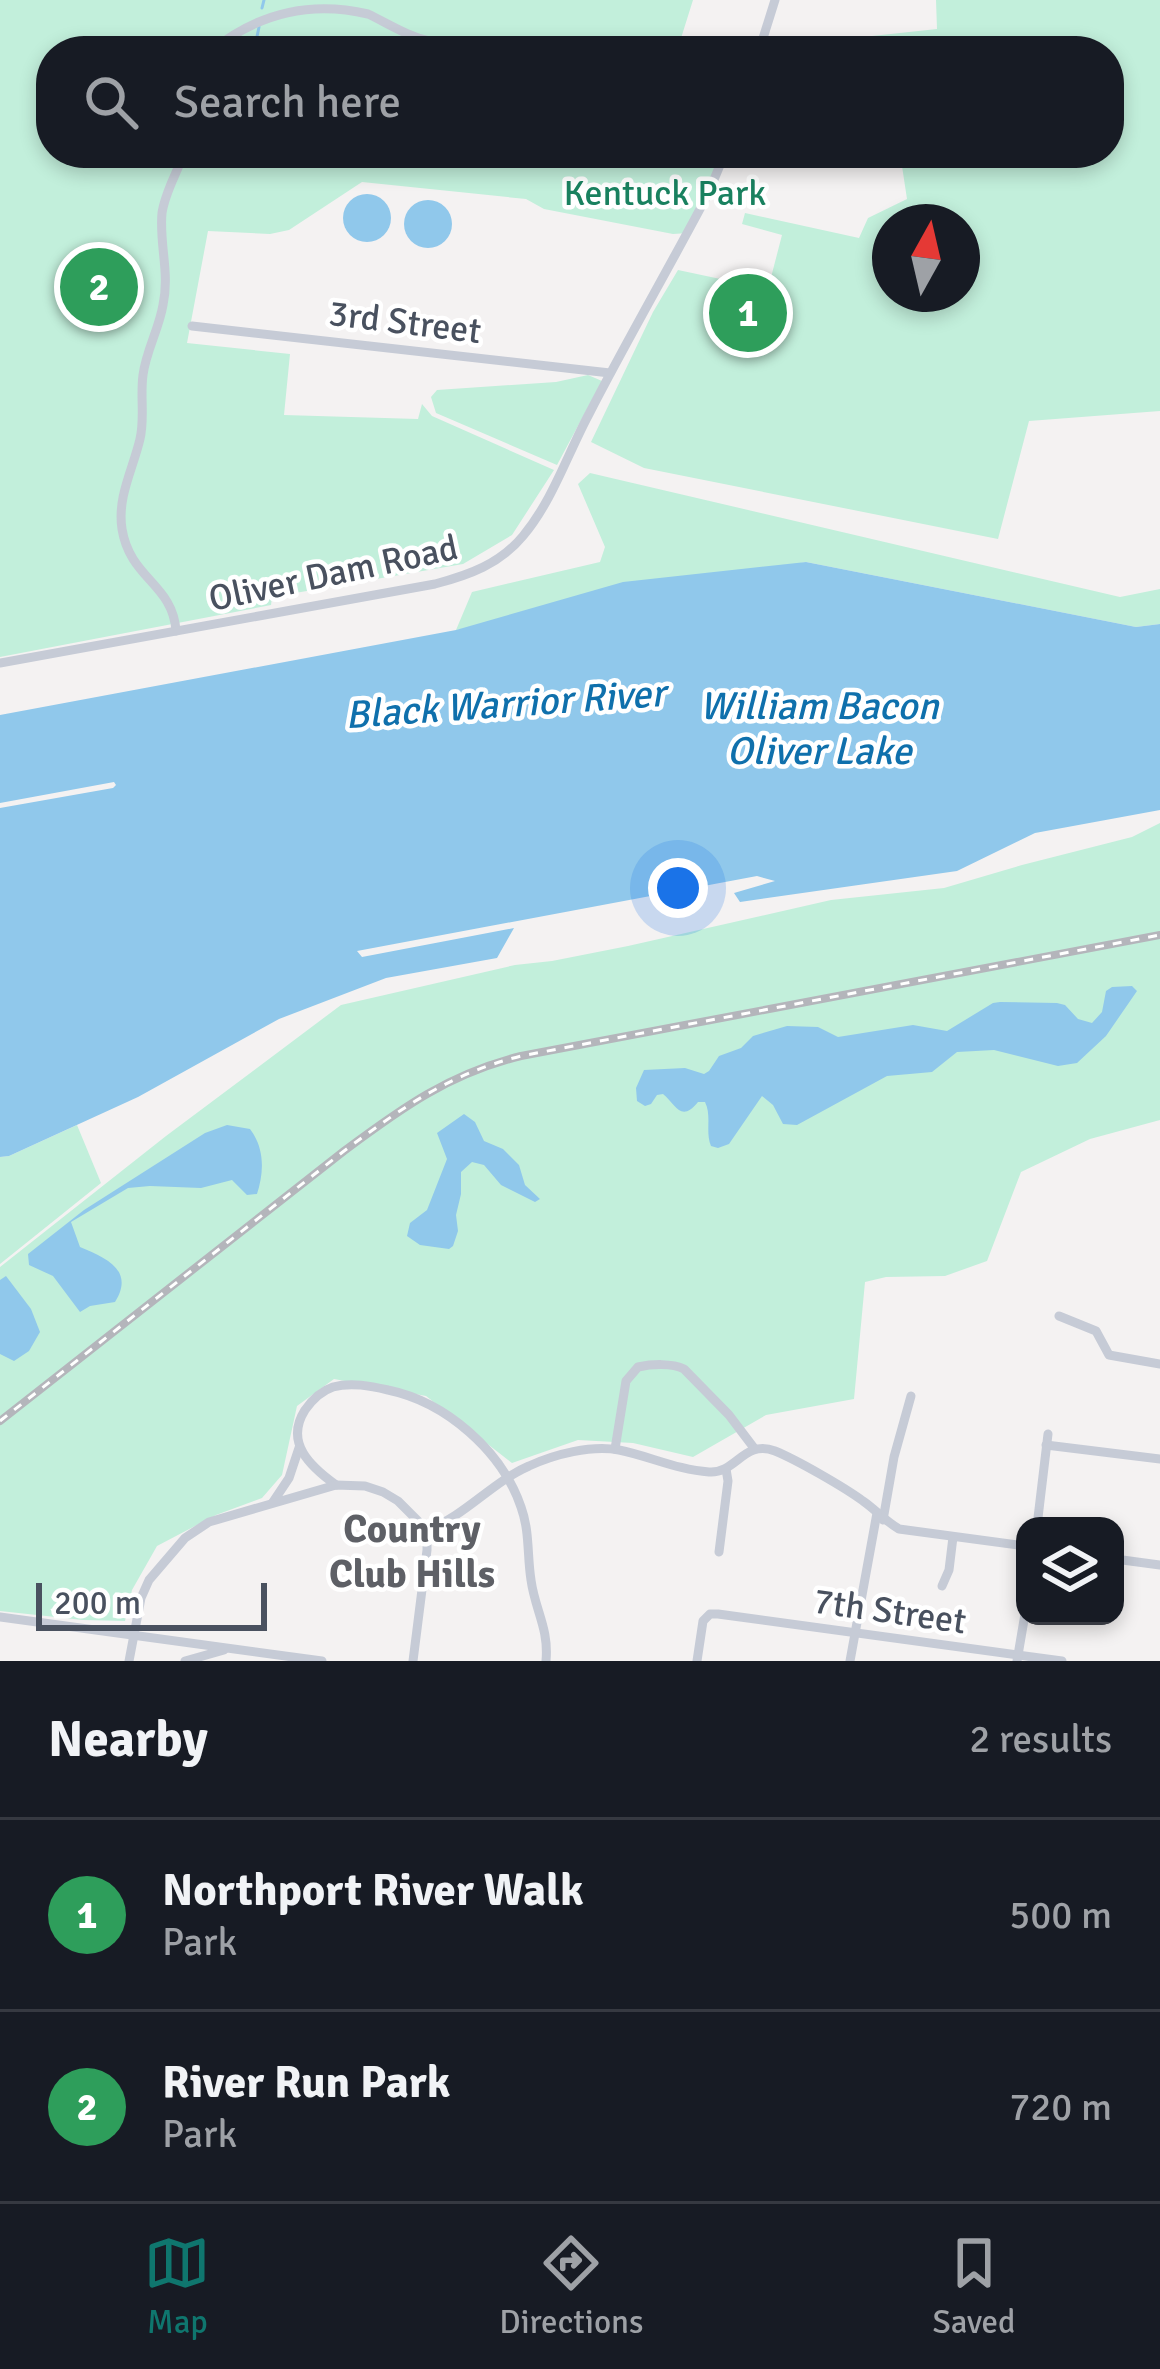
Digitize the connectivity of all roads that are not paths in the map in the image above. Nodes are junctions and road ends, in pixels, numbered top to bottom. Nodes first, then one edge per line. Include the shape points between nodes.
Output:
1 (775, 0) edge
2 (230, 36) edge
3 (414, 36) edge
4 (764, 36) edge
5 (179, 168) edge
6 (719, 168) edge
7 (192, 326) dead end
8 (610, 373) junction
9 (176, 631) junction
10 (0, 663) edge
11 (1059, 1316) dead end
12 (1160, 1364) edge
13 (911, 1396) dead end
14 (299, 1448) junction
15 (754, 1448) junction
16 (614, 1450) junction
17 (1160, 1459) edge
18 (725, 1469) junction
19 (507, 1479) junction
20 (336, 1485) junction
21 (273, 1502) junction
22 (880, 1517) junction
23 (1038, 1517) edge
24 (427, 1530) junction
25 (953, 1537) junction
26 (1016, 1545) edge
27 (718, 1552) dead end
28 (1124, 1559) edge
29 (1160, 1565) edge
30 (942, 1586) dead end
31 (0, 1617) edge
32 (1023, 1625) edge
33 (855, 1633) junction
34 (133, 1634) junction
35 (229, 1648) junction
36 (1018, 1658) edge
37 (129, 1661) edge
38 (185, 1661) edge
39 (322, 1661) edge
40 (413, 1661) edge
41 (546, 1661) edge
42 (697, 1661) edge
43 (850, 1661) edge
44 (1062, 1661) edge

1 - 4 street
2 - 3 street via 266,15 322,3
5 - 9 street via 163,211 165,295 144,366 142,430 121,511 130,555 171,604
6 - 8 street, Oliver Dam Road
7 - 8 street, 3rd Street
8 - 9 street, Oliver Dam Road via 551,497 488,566 435,584
9 - 10 street, Oliver Dam Road
11 - 12 street via 1096,1330 1109,1355
13 - 22 street
14 - 19 street via 300,1420 317,1397 339,1386 368,1386 430,1404 475,1438
14 - 20 street
14 - 21 street
15 - 16 street via 684,1370 645,1366 626,1382
15 - 18 street
15 - 22 street via 777,1452
16 - 18 street
16 - 19 street via 572,1453
17 - 23 street via 1047,1439
18 - 27 street
19 - 24 street
19 - 41 street via 527,1529
20 - 21 street
20 - 24 street via 382,1492
21 - 34 street via 185,1538 149,1580
22 - 25 street via 899,1529
22 - 33 street
24 - 40 street
25 - 26 street
25 - 30 street
28 - 29 street
31 - 34 street
32 - 36 street
33 - 36 street, 7th Street
33 - 42 street, 7th Street via 710,1615
33 - 43 street
34 - 35 street
34 - 37 street
35 - 38 street
35 - 39 street
36 - 44 street, 7th Street

